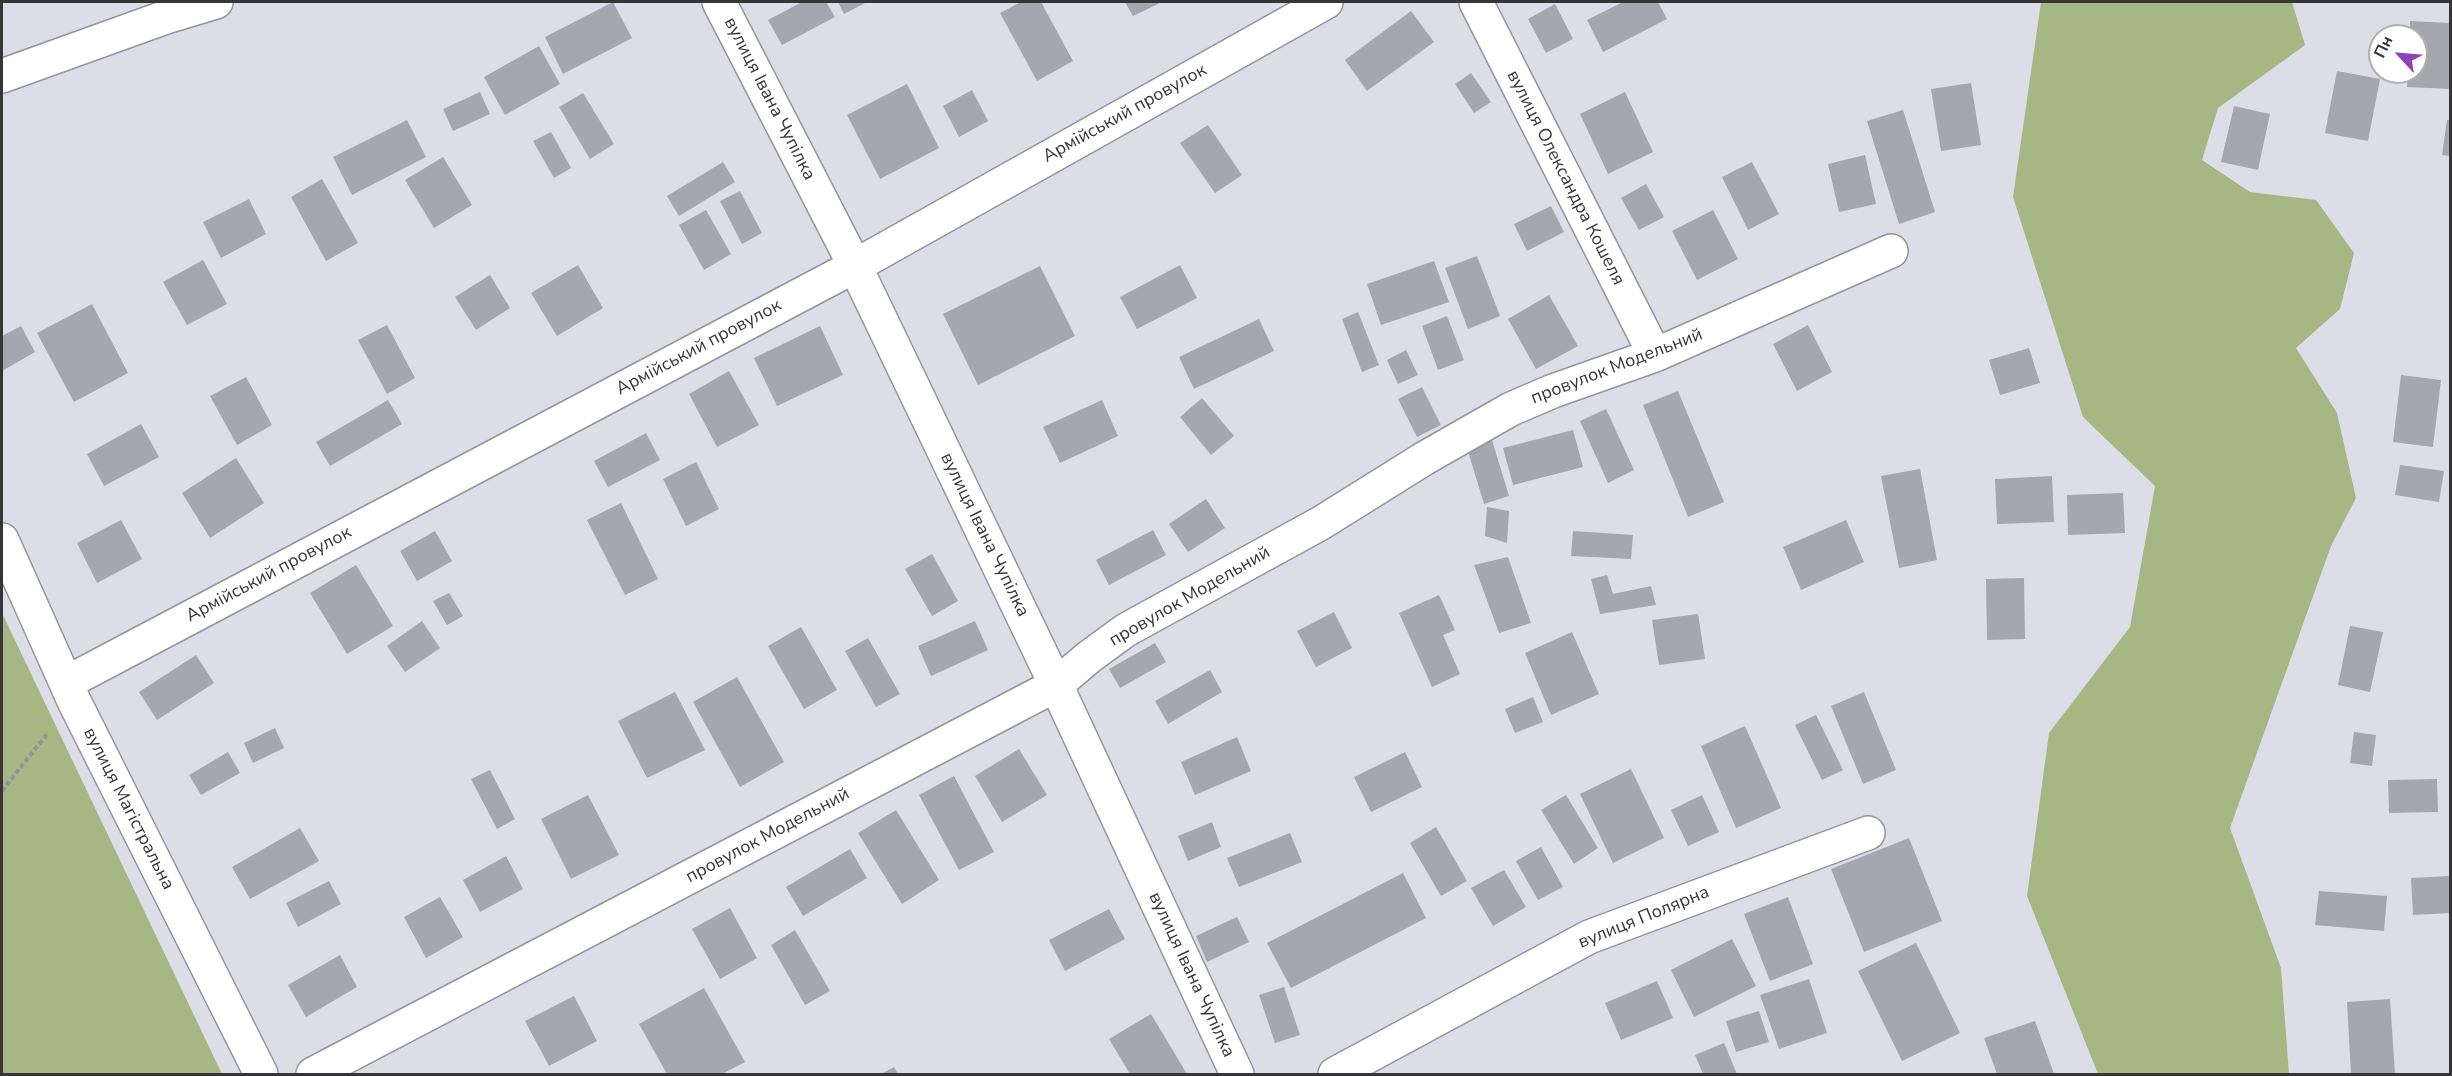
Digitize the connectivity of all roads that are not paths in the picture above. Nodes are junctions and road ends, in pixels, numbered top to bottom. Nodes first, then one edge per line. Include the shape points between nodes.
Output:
1 (216, 2) edge
2 (719, 2) edge
3 (1326, 2) edge
4 (1476, 2) edge
5 (2, 76) edge
6 (1891, 251) dead end
7 (855, 266) junction
8 (1655, 355) junction
9 (2, 540) edge
10 (1056, 685) junction
11 (70, 692) junction
12 (1868, 833) dead end
13 (261, 1074) edge
14 (313, 1074) edge
15 (1237, 1074) edge
16 (1335, 1074) edge

1 - 5 street via 166,16
2 - 7 street, вулиця Івана Чупілка
3 - 7 street, Армійський провулок
4 - 8 street, вулиця Олександра Кошеля
6 - 8 street, провулок Модельний
7 - 10 street, вулиця Івана Чупілка
7 - 11 street, Армійський провулок
8 - 10 street, провулок Модельний via 1511,409 1321,523 1126,630
9 - 11 street, вулиця Магістральна
10 - 14 street, провулок Модельний
10 - 15 street, вулиця Івана Чупілка
11 - 13 street, вулиця Магістральна
12 - 16 street, вулиця Полярна via 1589,937

